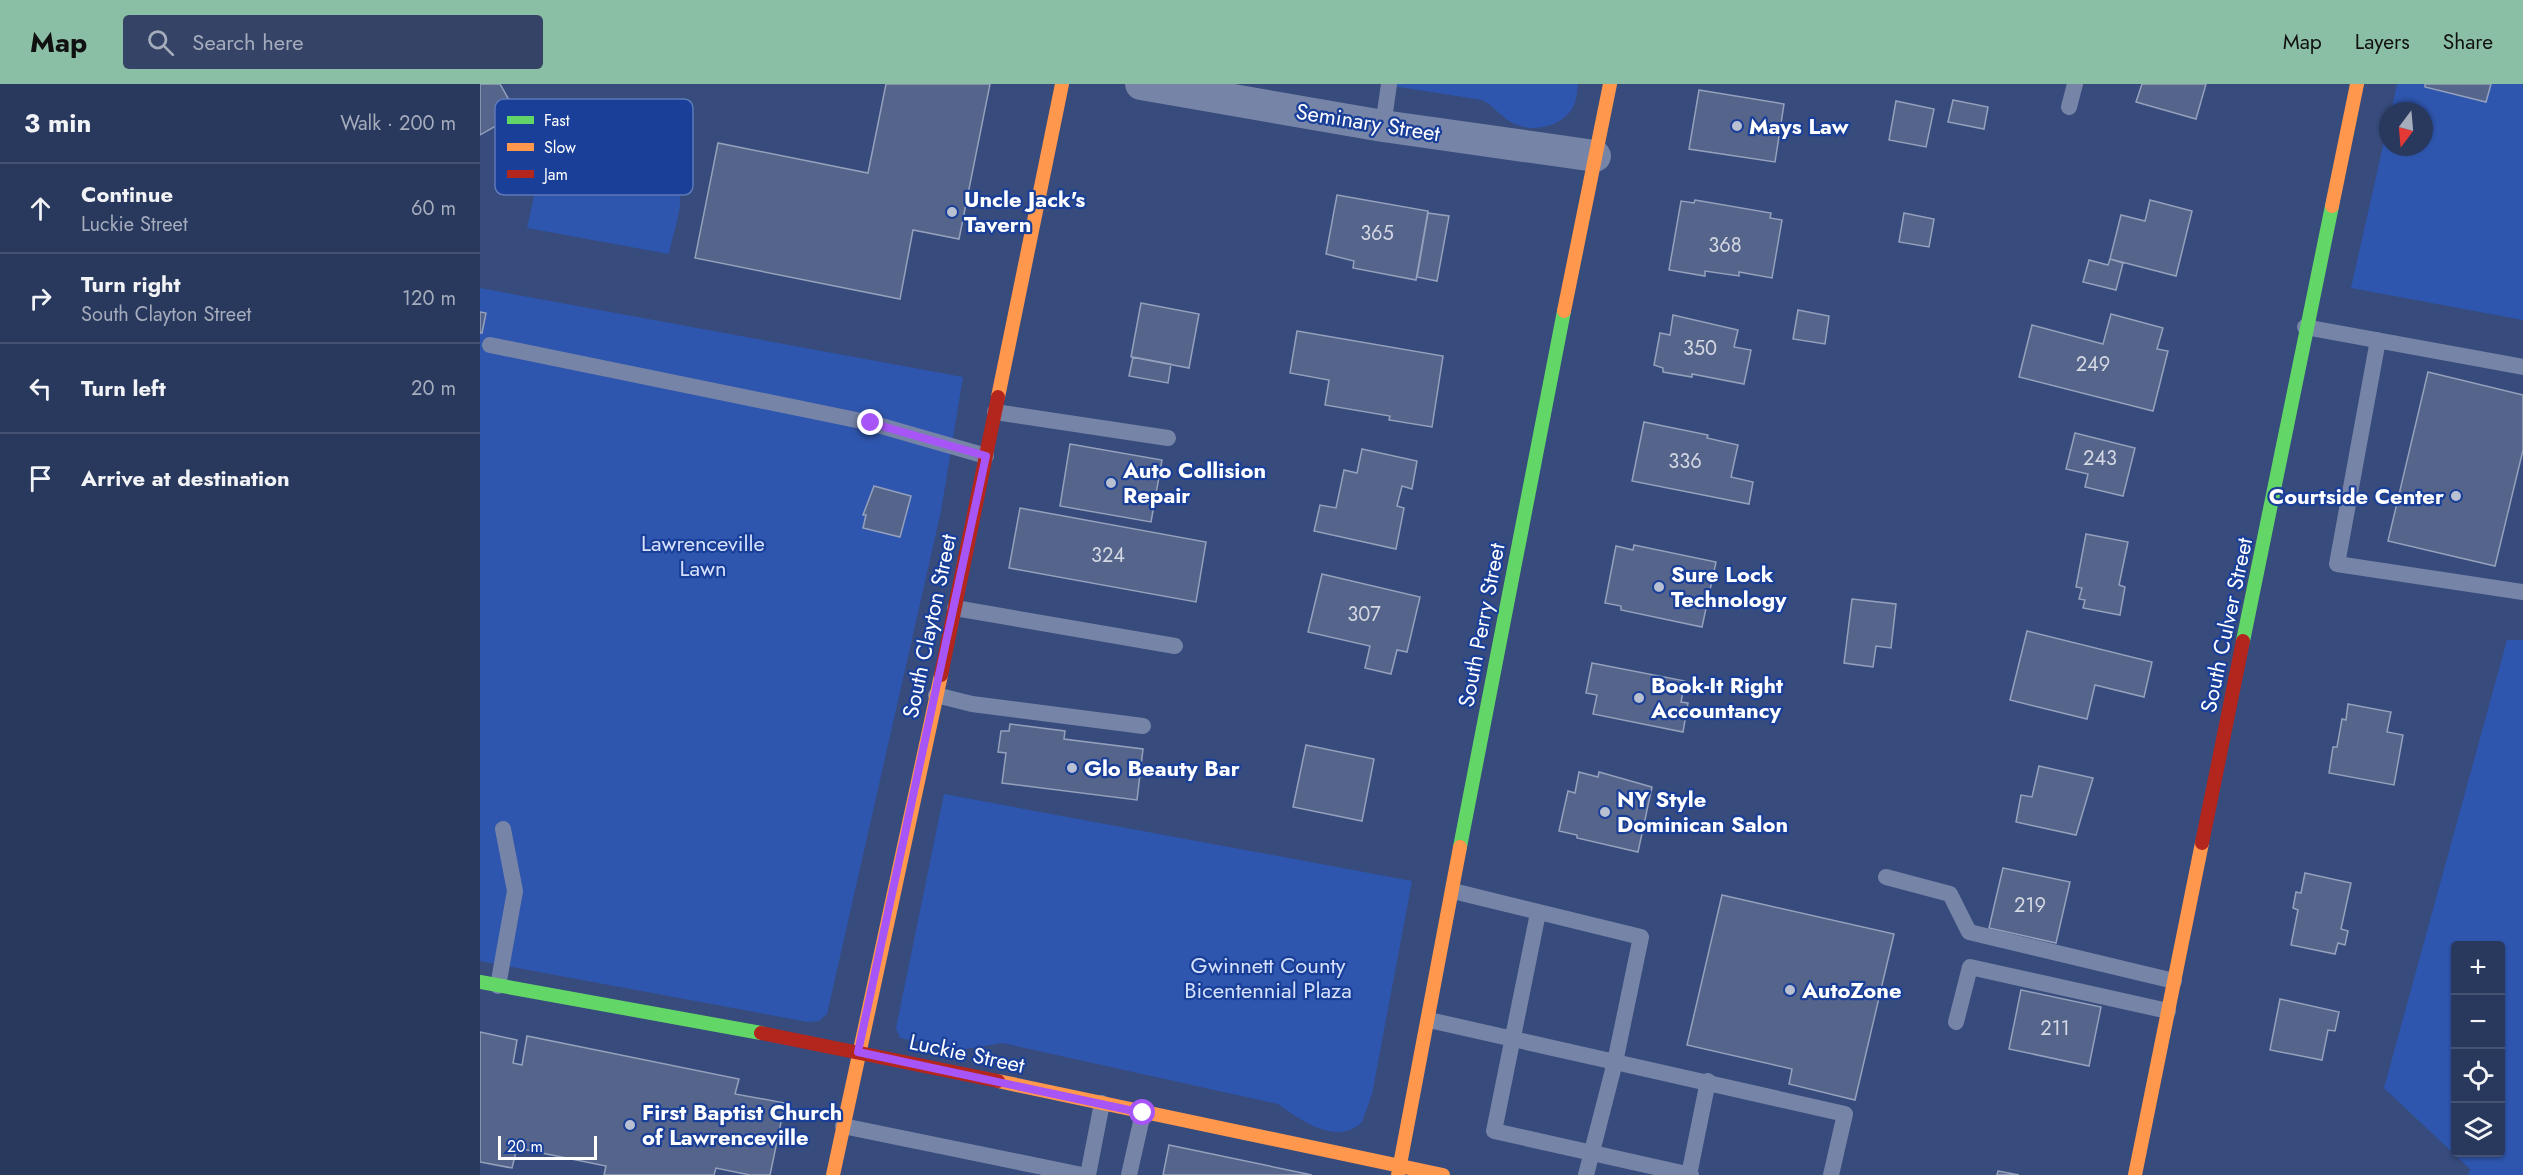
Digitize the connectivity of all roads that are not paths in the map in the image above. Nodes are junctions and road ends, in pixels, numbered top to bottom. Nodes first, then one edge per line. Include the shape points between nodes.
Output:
1 (1062, 84) edge
2 (1141, 84) edge
3 (1389, 84) edge
4 (1610, 84) edge
5 (2074, 84) edge
6 (2357, 84) edge
7 (2069, 107) dead end
8 (1383, 126) junction
9 (1595, 156) junction
10 (2305, 327) junction
11 (2378, 340) junction
12 (490, 345) dead end
13 (2523, 367) edge
14 (995, 412) junction
15 (1168, 438) dead end
16 (986, 456) junction
17 (2523, 592) edge
18 (955, 608) junction
19 (1175, 646) dead end
20 (936, 695) junction
21 (1143, 726) dead end
22 (503, 829) dead end
23 (1886, 877) dead end
24 (1453, 891) junction
25 (1538, 914) junction
26 (2174, 981) junction
27 (480, 982) edge
28 (498, 986) junction
29 (2168, 1011) junction
30 (1429, 1020) junction
31 (1956, 1022) dead end
32 (1512, 1037) junction
33 (858, 1052) junction
34 (1615, 1062) junction
35 (1708, 1081) junction
36 (1102, 1103) junction
37 (1143, 1113) junction
38 (843, 1126) junction
39 (1591, 1153) junction
40 (1399, 1170) edge
41 (833, 1175) edge
42 (1082, 1175) edge
43 (1088, 1175) edge
44 (1129, 1175) edge
45 (1443, 1175) edge
46 (1586, 1175) edge
47 (1690, 1175) edge
48 (1831, 1175) edge
49 (2135, 1175) edge

1 - 14 main road, South Clayton Street
2 - 8 street, Seminary Street
3 - 8 lane
4 - 9 main road, South Perry Street
5 - 7 lane
6 - 10 main road, South Culver Street
8 - 9 street, Seminary Street
9 - 24 main road, South Perry Street
10 - 11 lane
10 - 26 main road, South Culver Street via 2271,514
11 - 13 lane
11 - 17 lane via 2337,564
12 - 16 lane via 871,423
14 - 15 lane
14 - 16 main road, South Clayton Street
16 - 18 main road, South Clayton Street
18 - 19 lane
18 - 20 main road, South Clayton Street
20 - 21 lane via 972,704
20 - 33 main road, South Clayton Street
22 - 28 lane via 515,891
23 - 26 lane via 1950,894 1969,932
24 - 25 lane
24 - 30 main road, South Perry Street
25 - 32 lane
25 - 34 lane via 1641,937
26 - 29 main road, South Culver Street
27 - 28 main road, Luckie Street
28 - 33 main road, Luckie Street
29 - 31 lane via 1970,967
29 - 49 main road, South Culver Street
30 - 32 lane
30 - 40 main road, South Perry Street
32 - 34 lane
32 - 39 lane via 1494,1131
33 - 36 main road, Luckie Street
33 - 38 main road, South Clayton Street
34 - 35 lane
34 - 39 lane
35 - 47 lane
35 - 48 lane via 1845,1114
36 - 37 main road, Luckie Street
36 - 43 lane
37 - 40 main road, Luckie Street
37 - 44 lane
38 - 41 main road, South Clayton Street
38 - 42 lane
39 - 46 lane
39 - 47 lane
40 - 45 main road, Luckie Street

